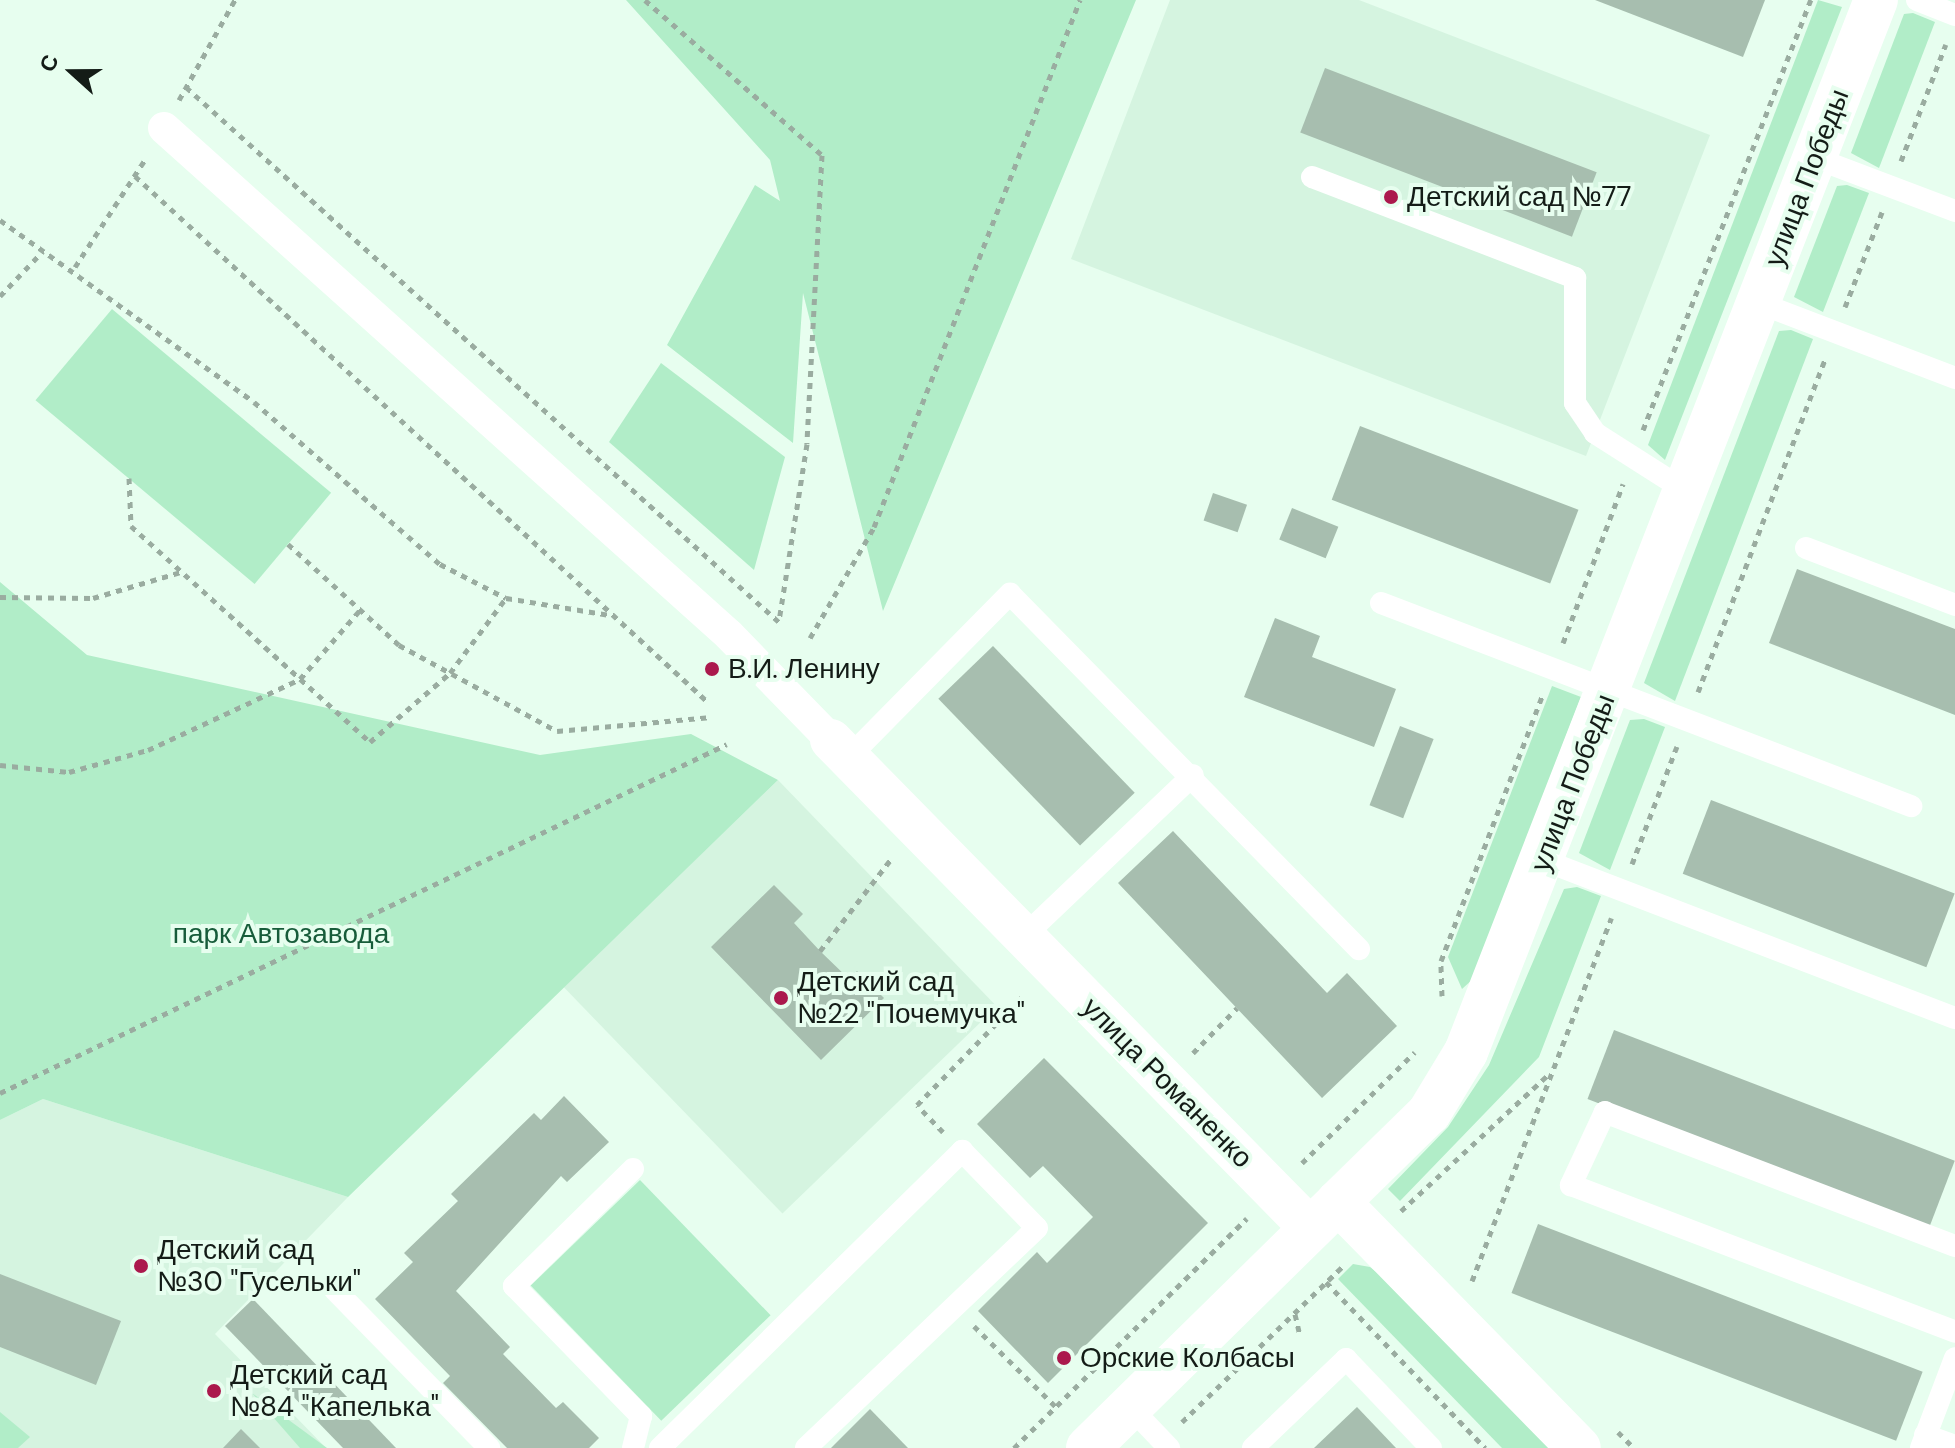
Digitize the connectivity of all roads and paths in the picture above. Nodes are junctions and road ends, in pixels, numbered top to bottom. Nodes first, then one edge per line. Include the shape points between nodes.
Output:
1 (235, 0) edge
2 (645, 0) edge
3 (1080, 0) edge
4 (1811, 0) edge
5 (1876, 0) edge
6 (1917, 0) edge
7 (1952, 24) edge
8 (186, 87) junction
9 (164, 128) junction
10 (1815, 158) junction
11 (135, 176) junction
12 (1312, 177) dead end
13 (1891, 187) junction
14 (1955, 211) edge
15 (0, 220) edge
16 (43, 251) junction
17 (75, 267) junction
18 (0, 296) edge
19 (1759, 303) junction
20 (1835, 332) junction
21 (1955, 378) edge
22 (1633, 457) junction
23 (129, 478) dead end
24 (1686, 491) junction
25 (288, 544) dead end
26 (1806, 548) dead end
27 (182, 572) junction
28 (0, 597) edge
29 (506, 598) junction
30 (1381, 603) dead end
31 (1955, 605) edge
32 (360, 610) junction
33 (611, 615) junction
34 (810, 638) dead end
35 (1553, 669) junction
36 (450, 673) junction
37 (300, 679) junction
38 (1609, 691) junction
39 (709, 703) dead end
40 (711, 717) dead end
41 (1687, 721) junction
42 (727, 744) dead end
43 (839, 749) junction
44 (0, 765) edge
45 (1193, 775) junction
46 (1911, 806) dead end
47 (901, 848) dead end
48 (1543, 860) junction
49 (1622, 890) junction
50 (1022, 938) junction
51 (1359, 949) dead end
52 (820, 951) dead end
53 (1035, 984) dead end
54 (1442, 1000) dead end
55 (1237, 1008) dead end
56 (1955, 1018) edge
57 (1427, 1040) dead end
58 (1193, 1053) dead end
59 (1552, 1071) junction
60 (0, 1093) edge
61 (962, 1151) junction
62 (633, 1169) dead end
63 (1274, 1192) junction
64 (1324, 1215) junction
65 (1373, 1237) junction
66 (1955, 1246) edge
67 (1472, 1281) dead end
68 (1326, 1282) junction
69 (335, 1290) dead end
70 (955, 1307) junction
71 (1294, 1313) junction
72 (1955, 1332) edge
73 (1300, 1336) dead end
74 (1955, 1358) edge
75 (1056, 1407) junction
76 (1130, 1407) junction
77 (1923, 1442) edge
78 (1166, 1444) edge
79 (1955, 1446) edge
80 (489, 1448) edge
81 (633, 1448) edge
82 (660, 1448) edge
83 (806, 1448) edge
84 (1014, 1448) edge
85 (1088, 1448) edge
86 (1253, 1448) edge
87 (1431, 1448) edge
88 (1485, 1448) edge
89 (1579, 1448) edge

1 - 8 path
2 - 8 path via 822,155 807,444 779,622
3 - 34 path via 874,527
4 - 22 path
5 - 10 street, улица Победы
6 - 7 lane
7 - 13 path
8 - 9 path
9 - 11 path
9 - 43 street via 729,635
10 - 13 lane
10 - 19 street, улица Победы
11 - 17 path
11 - 33 path
12 - 22 lane via 1575,278 1575,403 1595,433
13 - 14 lane
13 - 20 path
15 - 16 path
16 - 17 path
16 - 18 path
17 - 29 path via 254,402 440,564
19 - 20 lane
19 - 24 street, улица Победы
20 - 21 lane
20 - 41 path
22 - 24 lane
22 - 35 path
23 - 27 path via 131,526
24 - 38 street, улица Победы
25 - 32 path
26 - 31 lane
27 - 28 path via 93,598
27 - 37 path
29 - 33 path
29 - 36 path
30 - 35 lane
32 - 36 path via 399,645
32 - 37 path
33 - 39 path
35 - 38 lane
35 - 54 path via 1441,961
36 - 37 path via 370,742
36 - 40 path via 557,731
37 - 44 path via 148,750 69,772
38 - 41 lane
38 - 48 street, улица Победы
41 - 46 lane
41 - 49 path
42 - 60 path
43 - 45 lane via 1010,594
43 - 50 street, улица Романенко
45 - 50 lane
45 - 51 lane
47 - 52 path
48 - 49 lane
48 - 64 street, улица Победы via 1466,1052 1429,1113
49 - 56 lane
49 - 59 path
50 - 63 street, улица Романенко
53 - 61 path via 917,1105
55 - 58 path
57 - 63 path
59 - 65 path
59 - 67 path
61 - 70 lane via 1037,1228
61 - 82 lane
62 - 81 lane via 514,1286 641,1416
63 - 64 street, улица Романенко
63 - 75 path
64 - 65 street, улица Романенко
64 - 76 street, улица Победы
65 - 68 path
65 - 89 street, улица Романенко
66 - 72 lane via 1605,1112 1571,1185
68 - 71 path
68 - 88 path
69 - 80 lane
70 - 75 path
70 - 83 lane
71 - 73 path
71 - 78 path
74 - 77 lane
75 - 84 path
76 - 78 lane
76 - 85 street, улица Победы
77 - 79 lane
86 - 87 lane via 1346,1359

